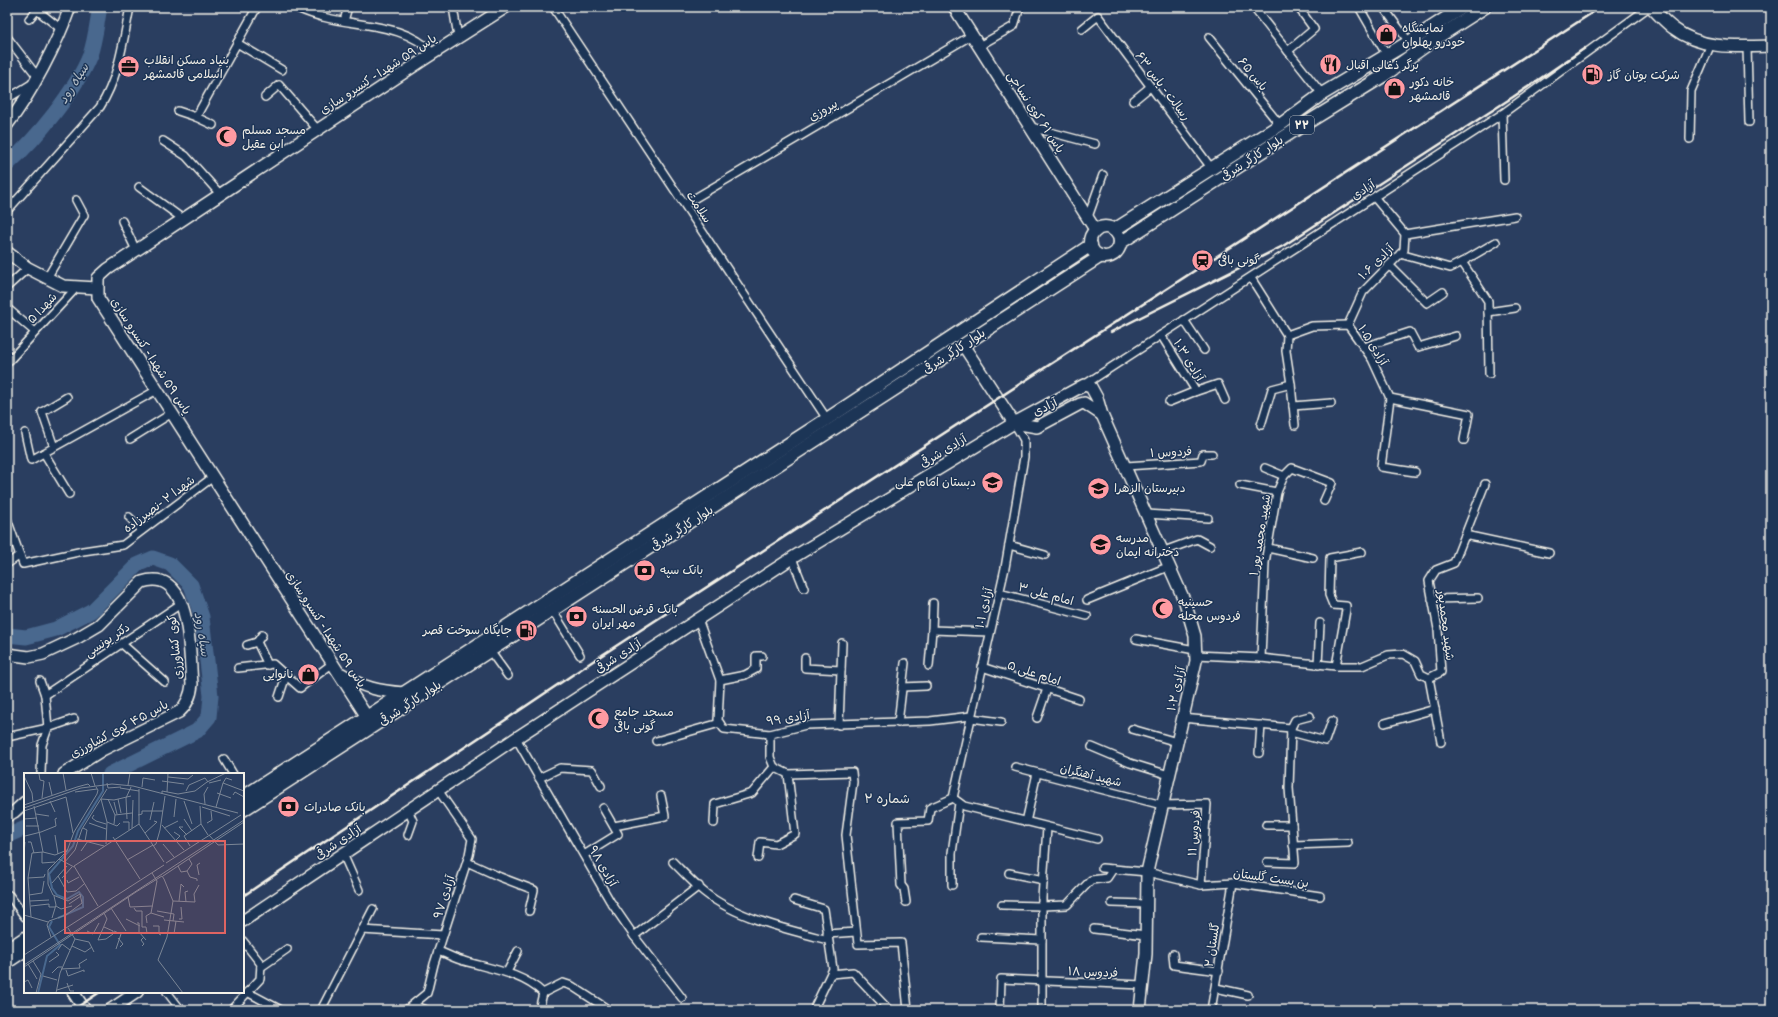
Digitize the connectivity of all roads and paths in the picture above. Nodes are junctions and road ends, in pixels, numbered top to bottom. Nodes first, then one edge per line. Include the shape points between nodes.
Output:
1 (70, 7) edge
2 (130, 7) edge
3 (257, 7) edge
4 (293, 7) edge
5 (348, 7) edge
6 (453, 7) edge
7 (506, 7) edge
8 (553, 7) edge
9 (954, 7) edge
10 (1020, 7) edge
11 (1253, 7) edge
12 (1298, 7) edge
13 (1359, 7) edge
14 (1384, 7) edge
15 (1463, 7) edge
16 (1485, 7) edge
17 (1650, 7) edge
18 (38, 8) edge
19 (29, 19) dead end
20 (344, 21) junction
21 (61, 29) junction
22 (1082, 29) dead end
23 (972, 35) junction
24 (7, 37) edge
25 (458, 37) junction
26 (1209, 37) dead end
27 (1409, 42) junction
28 (237, 43) junction
29 (1711, 44) junction
30 (979, 46) junction
31 (1771, 46) edge
32 (1747, 47) junction
33 (1288, 51) junction
34 (433, 53) junction
35 (1386, 54) junction
36 (282, 70) dead end
37 (35, 79) junction
38 (1150, 87) junction
39 (1322, 94) junction
40 (8, 97) edge
41 (265, 97) dead end
42 (1133, 101) dead end
43 (178, 110) dead end
44 (1502, 114) junction
45 (196, 117) junction
46 (9, 119) edge
47 (1749, 122) dead end
48 (213, 125) dead end
49 (1280, 125) junction
50 (1031, 127) junction
51 (318, 130) junction
52 (1690, 139) dead end
53 (163, 142) dead end
54 (1095, 144) dead end
55 (1212, 169) junction
56 (1103, 175) dead end
57 (1504, 180) dead end
58 (139, 187) dead end
59 (220, 194) junction
60 (1375, 198) junction
61 (76, 200) dead end
62 (684, 204) junction
63 (7, 212) edge
64 (1515, 216) dead end
65 (1088, 218) junction
66 (183, 219) junction
67 (122, 221) dead end
68 (1114, 230) junction
69 (1096, 231) junction
70 (1405, 234) junction
71 (1496, 242) dead end
72 (1120, 243) junction
73 (1091, 245) junction
74 (136, 250) junction
75 (7, 252) edge
76 (1400, 254) junction
77 (1100, 256) junction
78 (1462, 262) junction
79 (1389, 265) junction
80 (28, 268) junction
81 (48, 278) junction
82 (1251, 278) junction
83 (7, 287) edge
84 (77, 287) junction
85 (97, 288) junction
86 (1443, 292) dead end
87 (7, 308) edge
88 (1515, 308) dead end
89 (1488, 312) junction
90 (1184, 320) junction
91 (1348, 325) junction
92 (35, 332) junction
93 (1286, 335) junction
94 (1161, 336) junction
95 (1456, 336) dead end
96 (963, 345) junction
97 (1364, 347) junction
98 (1204, 350) dead end
99 (10, 356) edge
100 (7, 363) edge
101 (1489, 374) dead end
102 (1291, 384) junction
103 (1084, 385) junction
104 (157, 390) junction
105 (1194, 392) junction
106 (67, 397) dead end
107 (1390, 398) junction
108 (1225, 400) dead end
109 (1168, 402) dead end
110 (1331, 404) dead end
111 (1293, 406) junction
112 (172, 413) junction
113 (1102, 415) junction
114 (827, 419) junction
115 (1014, 423) junction
116 (1261, 425) dead end
117 (1295, 425) dead end
118 (25, 433) dead end
119 (130, 439) dead end
120 (1464, 440) dead end
121 (54, 447) junction
122 (44, 453) junction
123 (1212, 454) dead end
124 (1126, 466) junction
125 (1265, 468) dead end
126 (1415, 472) dead end
127 (1284, 476) junction
128 (213, 477) junction
129 (1485, 484) dead end
130 (1240, 485) dead end
131 (1277, 492) junction
132 (69, 494) dead end
133 (1324, 501) dead end
134 (1148, 514) junction
135 (130, 517) dead end
136 (1208, 518) dead end
137 (7, 519) edge
138 (142, 530) junction
139 (1465, 535) junction
140 (1009, 545) junction
141 (1210, 546) dead end
142 (1268, 548) junction
143 (1164, 551) junction
144 (1362, 552) dead end
145 (1549, 553) dead end
146 (20, 555) junction
147 (1044, 555) dead end
148 (628, 556) junction
149 (792, 558) junction
150 (1313, 558) dead end
151 (7, 564) edge
152 (1170, 566) junction
153 (804, 588) dead end
154 (999, 593) junction
155 (1478, 598) dead end
156 (1432, 599) junction
157 (1087, 600) dead end
158 (182, 603) junction
159 (933, 603) dead end
160 (552, 612) junction
161 (1087, 616) dead end
162 (698, 619) junction
163 (1320, 623) dead end
164 (932, 630) junction
165 (990, 632) junction
166 (262, 635) dead end
167 (1136, 638) dead end
168 (256, 642) junction
169 (842, 643) dead end
170 (122, 644) junction
171 (247, 645) dead end
172 (490, 652) junction
173 (1195, 653) junction
174 (7, 654) edge
175 (580, 655) dead end
176 (762, 656) dead end
177 (805, 658) dead end
178 (1261, 658) junction
179 (905, 663) dead end
180 (268, 665) junction
181 (1318, 665) junction
182 (929, 666) dead end
183 (1336, 666) junction
184 (335, 667) junction
185 (982, 667) junction
186 (238, 668) dead end
187 (841, 670) junction
188 (286, 676) junction
189 (508, 676) dead end
190 (1429, 678) junction
191 (720, 680) junction
192 (40, 681) dead end
193 (165, 682) dead end
194 (192, 684) joint
195 (926, 686) dead end
196 (902, 687) junction
197 (1048, 688) junction
198 (404, 693) junction
199 (45, 695) junction
200 (279, 697) dead end
201 (1079, 699) dead end
202 (1435, 709) junction
203 (367, 716) junction
204 (1310, 716) dead end
205 (971, 717) junction
206 (1037, 718) dead end
207 (1182, 718) junction
208 (74, 719) dead end
209 (1332, 721) dead end
210 (1001, 722) dead end
211 (720, 723) junction
212 (898, 723) junction
213 (1385, 723) dead end
214 (839, 725) junction
215 (1261, 725) junction
216 (48, 728) junction
217 (1132, 729) dead end
218 (1291, 730) junction
219 (770, 734) junction
220 (7, 737) edge
221 (516, 738) junction
222 (656, 741) dead end
223 (1176, 742) junction
224 (1441, 742) dead end
225 (1092, 747) dead end
226 (1259, 753) dead end
227 (224, 759) dead end
228 (774, 767) junction
229 (1015, 767) dead end
230 (40, 773) edge
231 (66, 773) edge
232 (232, 773) edge
233 (1037, 773) junction
234 (788, 774) junction
235 (1169, 775) junction
236 (539, 778) junction
237 (601, 786) dead end
238 (438, 790) junction
239 (244, 794) edge
240 (661, 796) dead end
241 (953, 798) junction
242 (24, 803) edge
243 (959, 803) junction
244 (1162, 805) junction
245 (603, 808) dead end
246 (244, 809) edge
247 (408, 810) junction
248 (7, 816) edge
249 (1026, 822) junction
250 (714, 823) dead end
251 (1266, 825) dead end
252 (1292, 825) junction
253 (614, 826) junction
254 (1047, 828) junction
255 (408, 834) dead end
256 (1097, 839) dead end
257 (1348, 843) dead end
258 (1293, 845) junction
259 (343, 854) junction
260 (584, 855) junction
261 (758, 858) dead end
262 (467, 862) junction
263 (673, 862) dead end
264 (1267, 862) dead end
265 (1102, 868) dead end
266 (1113, 869) junction
267 (1147, 872) junction
268 (1009, 873) dead end
269 (1044, 880) junction
270 (1232, 883) junction
271 (952, 885) dead end
272 (1201, 885) junction
273 (699, 886) junction
274 (359, 890) dead end
275 (9, 895) dead end
276 (1320, 896) dead end
277 (794, 900) dead end
278 (906, 902) dead end
279 (1112, 903) dead end
280 (1147, 904) junction
281 (1002, 905) dead end
282 (1042, 906) junction
283 (372, 909) dead end
284 (529, 911) dead end
285 (24, 916) edge
286 (244, 920) edge
287 (1094, 929) dead end
288 (362, 930) junction
289 (856, 932) junction
290 (443, 934) junction
291 (1146, 935) junction
292 (634, 936) junction
293 (827, 937) junction
294 (981, 937) dead end
295 (24, 939) edge
296 (1042, 940) junction
297 (244, 942) edge
298 (287, 949) dead end
299 (7, 950) edge
300 (24, 951) edge
301 (438, 951) junction
302 (518, 951) dead end
303 (1173, 954) dead end
304 (7, 962) edge
305 (261, 967) junction
306 (1218, 971) junction
307 (507, 972) junction
308 (831, 974) junction
309 (1042, 981) junction
310 (1143, 985) junction
311 (1216, 988) junction
312 (247, 992) junction
313 (74, 993) edge
314 (136, 993) edge
315 (168, 993) edge
316 (542, 993) junction
317 (1248, 995) dead end
318 (682, 998) dead end
319 (413, 1005) junction
320 (86, 1010) edge
321 (110, 1010) edge
322 (181, 1010) edge
323 (231, 1010) edge
324 (280, 1010) edge
325 (321, 1010) edge
326 (406, 1010) edge
327 (426, 1010) edge
328 (539, 1010) edge
329 (609, 1010) edge
330 (820, 1010) edge
331 (889, 1010) edge
332 (908, 1010) edge
333 (1000, 1010) edge
334 (1042, 1010) edge
335 (1140, 1010) edge
336 (1211, 1010) edge

1 - 21 street
2 - 63 street via 115,77 109,93 100,107
3 - 28 street
4 - 20 street
5 - 20 street
6 - 25 street
7 - 25 street, یاس ۵۹ شهدا - کنسرو سازی
8 - 62 street, سلامت
9 - 23 street, یاس ۶۱ کوی نساجی
10 - 30 street via 1014,26
11 - 33 street
12 - 33 street via 1314,29
13 - 35 street
14 - 27 street
15 - 27 main road, بلوار کارگر شرقی
16 - 72 main road, بلوار کارگر شرقی / ۲۲ via 1383,76
17 - 29 street via 1674,30 1696,41
17 - 44 street, آزادی
18 - 19 street
18 - 21 street
20 - 34 street via 408,34
21 - 37 street
22 - 38 street, رسالت - یاس ۶۳ via 1098,16
23 - 30 street, یاس ۶۱ کوی نساجی
23 - 62 street, پیروزی
24 - 37 street
25 - 34 street, یاس ۵۹ شهدا - کنسرو سازی
26 - 49 street, یاس ۶۵
27 - 35 main road, بلوار کارگر شرقی
28 - 36 street
28 - 45 street
29 - 32 street
29 - 52 street via 1691,91
30 - 50 street, یاس ۶۱ کوی نساجی
31 - 32 street
32 - 47 street
33 - 39 street
34 - 51 street, یاس ۵۹ شهدا - کنسرو سازی
35 - 39 main road, بلوار کارگر شرقی
37 - 40 street
37 - 46 street via 20,108
38 - 42 street
38 - 55 street, رسالت - یاس ۶۳
39 - 49 main road, بلوار کارگر شرقی
41 - 51 street via 279,85
43 - 45 street
44 - 57 street
44 - 60 street, آزادی
45 - 48 street
49 - 55 main road, بلوار کارگر شرقی
50 - 54 street
50 - 65 street, یاس ۶۱ کوی نساجی
51 - 59 street, یاس ۵۹ شهدا - کنسرو سازی
53 - 59 street via 186,156
55 - 68 main road, بلوار کارگر شرقی
56 - 65 street
58 - 66 street
59 - 66 street, یاس ۵۹ شهدا - کنسرو سازی
60 - 70 street, آزادی ۱۰۶
60 - 82 street, آزادی
61 - 81 street via 84,215
62 - 114 street, سلامت
64 - 70 street
65 - 69 street, یاس ۶۱ کوی نساجی
66 - 74 street, یاس ۵۹ شهدا - کنسرو سازی
67 - 74 street
68 - 69 main road via 1102,228
68 - 72 main road
69 - 73 main road
70 - 76 street, آزادی ۱۰۶ via 1404,250
71 - 78 street
72 - 77 main road via 1114,254
73 - 77 main road via 1092,250
73 - 114 main road, بلوار کارگر شرقی
74 - 85 street, یاس ۵۹ شهدا - کنسرو سازی via 98,278
75 - 80 street
76 - 78 street via 1450,268
76 - 79 street, آزادی ۱۰۶
77 - 96 main road, بلوار کارگر شرقی
78 - 89 street via 1488,301
79 - 86 street via 1427,303
79 - 91 street, آزادی ۱۰۶ via 1363,292
80 - 81 street
80 - 83 street
81 - 84 street via 63,286
82 - 90 street, آزادی
82 - 93 street
84 - 85 street
84 - 92 street, شهدا ۵
85 - 104 street, یاس ۵۹ شهدا - کنسرو سازی via 98,298
87 - 92 street
88 - 89 street
89 - 101 street
90 - 94 street, آزادی
90 - 98 street
91 - 93 street, آزادی ۱۰۵ via 1312,326
91 - 97 street, آزادی ۱۰۵
92 - 99 street, شهدا ۵
93 - 102 street
94 - 103 street, آزادی
94 - 105 street, آزادی ۱۰۳ via 1196,391
95 - 97 street via 1418,347 1410,332
96 - 115 street
96 - 148 main road, بلوار کارگر شرقی
97 - 107 street, آزادی ۱۰۵
99 - 100 street, شهدا ۵
102 - 111 street
102 - 116 street via 1272,389
103 - 113 street via 1092,387
103 - 115 street, آزادی
104 - 112 street, یاس ۵۹ شهدا - کنسرو سازی
104 - 121 street
105 - 108 street via 1218,384
105 - 109 street, آزادی ۱۰۳
106 - 121 street via 42,412
107 - 120 street via 1468,414
107 - 126 street via 1381,467
110 - 111 street
111 - 117 street
112 - 119 street
112 - 128 street, یاس ۵۹ شهدا - کنسرو سازی
113 - 115 street, آزادی via 1084,403 1037,427
113 - 124 street, آزادی ۱۰۲
114 - 148 main road, بلوار کارگر شرقی
115 - 140 street, آزادی ۱۰۱ via 1024,440 1024,457
115 - 149 street, آزادی شرقی
118 - 122 street via 31,460
121 - 122 street
122 - 132 street
123 - 124 street, فردوس ۱ via 1203,454 1201,461
124 - 134 street, آزادی ۱۰۲
125 - 127 street
127 - 131 street, شهید محمد پور ۱
127 - 133 street, شهید محمد پور ۱ via 1292,468 1332,483
128 - 138 street, شهدا ۲ -نصیرزاده
128 - 184 street, یاس ۵۹ شهدا - کنسرو سازی
129 - 139 street, شهید محمدپور
130 - 131 street
131 - 142 street, شهید محمد پور ۱
134 - 136 street
134 - 143 street, آزادی ۱۰۲
135 - 138 street
137 - 146 street
138 - 146 street, شهدا ۲ -نصیرزاده via 123,545 24,564
139 - 145 street
139 - 156 street, شهید محمدپور via 1454,563 1436,570 1429,581
140 - 147 street
140 - 154 street, آزادی ۱۰۱
141 - 143 street via 1197,539
142 - 150 street
142 - 178 street, شهید محمد پور ۱ via 1265,563
143 - 152 street, آزادی ۱۰۲
144 - 183 street via 1330,558 1329,595 1333,605 1346,606
146 - 151 street
148 - 160 main road, بلوار کارگر شرقی
148 - 198 main road, بلوار کارگر شرقی
149 - 153 street
149 - 162 street, آزادی شرقی
152 - 157 street
152 - 173 street, آزادی ۱۰۲ via 1185,602 1195,636
154 - 161 street, امام علی ۳
154 - 165 street, آزادی ۱۰۱
155 - 156 street
156 - 190 street, شهید محمدپور via 1438,629 1441,672
158 - 170 street, دکتر یونسی
158 - 174 street, کوی کشاورزی via 168,584 162,580 152,579 142,582 99,625 77,638 43,654 29,657
158 - 194 street, کوی کشاورزی via 187,624
159 - 164 street
160 - 172 main road, بلوار کارگر شرقی
160 - 175 street
162 - 191 street
162 - 221 street, آزادی شرقی
163 - 181 street
164 - 165 street
164 - 182 street
165 - 185 street, آزادی ۱۰۱
166 - 168 street
167 - 173 street
168 - 171 street
168 - 180 street
169 - 187 street
170 - 193 street
170 - 199 street, دکتر یونسی
172 - 189 street
172 - 246 main road, بلوار کارگر شرقی
173 - 178 street
173 - 207 street, آزادی ۱۰۲ via 1196,661
176 - 191 street via 756,656 756,668 745,675
177 - 187 street via 805,668
178 - 181 street
179 - 196 street
180 - 186 street
180 - 188 street via 273,664
181 - 183 street
183 - 190 street via 1362,666 1388,655 1403,654 1415,661 1421,674
184 - 188 street via 300,688
184 - 198 street via 353,681 368,688
184 - 203 street, یاس ۵۹ شهدا - کنسرو سازی
185 - 197 street, امام علی ۵
185 - 205 street, آزادی ۱۰۱
187 - 214 street
188 - 200 street
190 - 202 street
191 - 211 street
192 - 199 street
194 - 231 street, یاس ۴۵ کوی کشاورزی via 188,702 179,712 102,750
195 - 196 street
196 - 212 street
197 - 201 street, امام علی ۵
197 - 206 street
198 - 203 main road, بلوار کارگر شرقی
199 - 216 street
202 - 213 street
202 - 224 street
203 - 239 main road, بلوار کارگر شرقی
204 - 218 street via 1295,720
205 - 210 street, آزادی ٩٩
205 - 212 street, آزادی ٩٩
205 - 241 street, آزادی ۱۰۱
207 - 215 street
207 - 223 street, آزادی ۱۰۲
208 - 216 street
209 - 218 street via 1325,741
211 - 219 street, آزادی ٩٩ via 724,729
211 - 222 street
212 - 214 street, آزادی ٩٩
214 - 219 street, آزادی ٩٩ via 806,725
215 - 218 street
215 - 226 street
216 - 220 street
216 - 230 street via 42,745
217 - 223 street
218 - 252 street via 1289,788
219 - 228 street via 770,757
221 - 236 street, آزادی ۹۸
221 - 238 street, آزادی شرقی
223 - 235 street, آزادی ۱۰۲
225 - 235 street via 1130,763
227 - 232 street
228 - 234 street
228 - 250 street via 752,793 714,804
229 - 233 street, شهید آهنگران
233 - 244 street, شهید آهنگران
233 - 249 street
234 - 261 street via 795,834 776,844 760,842
234 - 289 street via 852,772 846,836
235 - 244 street, آزادی ۱۰۲
236 - 237 street via 560,768 592,770
236 - 260 street, آزادی ۹۸
238 - 247 street, آزادی شرقی
238 - 262 street, آزادی ۹۷ via 472,839
240 - 253 street via 665,816
241 - 243 street
241 - 278 street via 930,808 928,821 898,822 901,885
242 - 248 street
243 - 249 street
243 - 271 street via 952,853
244 - 267 street, آزادی ۱۰۲
244 - 272 street, فردوس ۱۱ via 1207,804
245 - 253 street
247 - 255 street via 413,821
247 - 259 street, آزادی شرقی
249 - 254 street
251 - 252 street
252 - 258 street
253 - 260 street via 618,834
254 - 256 street
254 - 269 street
257 - 258 street
258 - 264 street via 1295,863
259 - 274 street
259 - 286 street, آزادی شرقی
260 - 292 street, آزادی ۹۸ via 610,901
262 - 284 street via 500,878 534,890
262 - 290 street, آزادی ۹۷
263 - 273 street
265 - 266 street, بن بست گلستان
266 - 267 street, بن بست گلستان
266 - 282 street via 1107,878 1091,880 1068,905
267 - 272 street, بن بست گلستان
267 - 280 street, آزادی ۱۰۲
268 - 269 street
269 - 282 street
270 - 272 street, بن بست گلستان
270 - 276 street, بن بست گلستان
270 - 306 street, گلستان ۲
273 - 292 street
273 - 293 street via 731,909 762,921
275 - 285 street
277 - 293 street via 824,909
279 - 280 street
280 - 291 street, آزادی ۱۰۲
281 - 282 street
282 - 296 street
283 - 288 street
287 - 291 street
288 - 290 street
288 - 325 street
289 - 293 street
289 - 332 street via 858,944 901,942
290 - 301 street, آزادی ۹۷
291 - 310 street, آزادی ۱۰۲
292 - 318 street, آزادی ۹۸
293 - 308 street via 833,969
294 - 296 street
295 - 299 main road
296 - 309 street
297 - 305 street
298 - 305 street
300 - 304 main road
301 - 307 street via 462,961
301 - 319 street, آزادی ۹۷ via 427,993
302 - 307 street
303 - 306 street via 1174,965
305 - 312 street via 260,979
306 - 311 street, گلستان ۲
307 - 316 street
308 - 330 street via 815,1006
308 - 331 street via 853,972
309 - 310 street, فردوس ۱۸
309 - 333 street, فردوس ۱۸ via 1001,979
309 - 334 street
310 - 335 street, آزادی ۱۰۲
311 - 317 street
311 - 336 street, گلستان ۲
312 - 323 street
312 - 324 street
313 - 320 street
314 - 321 street
315 - 322 street
316 - 328 street
316 - 329 street via 563,983
319 - 326 street, آزادی ۹۷
319 - 327 street

